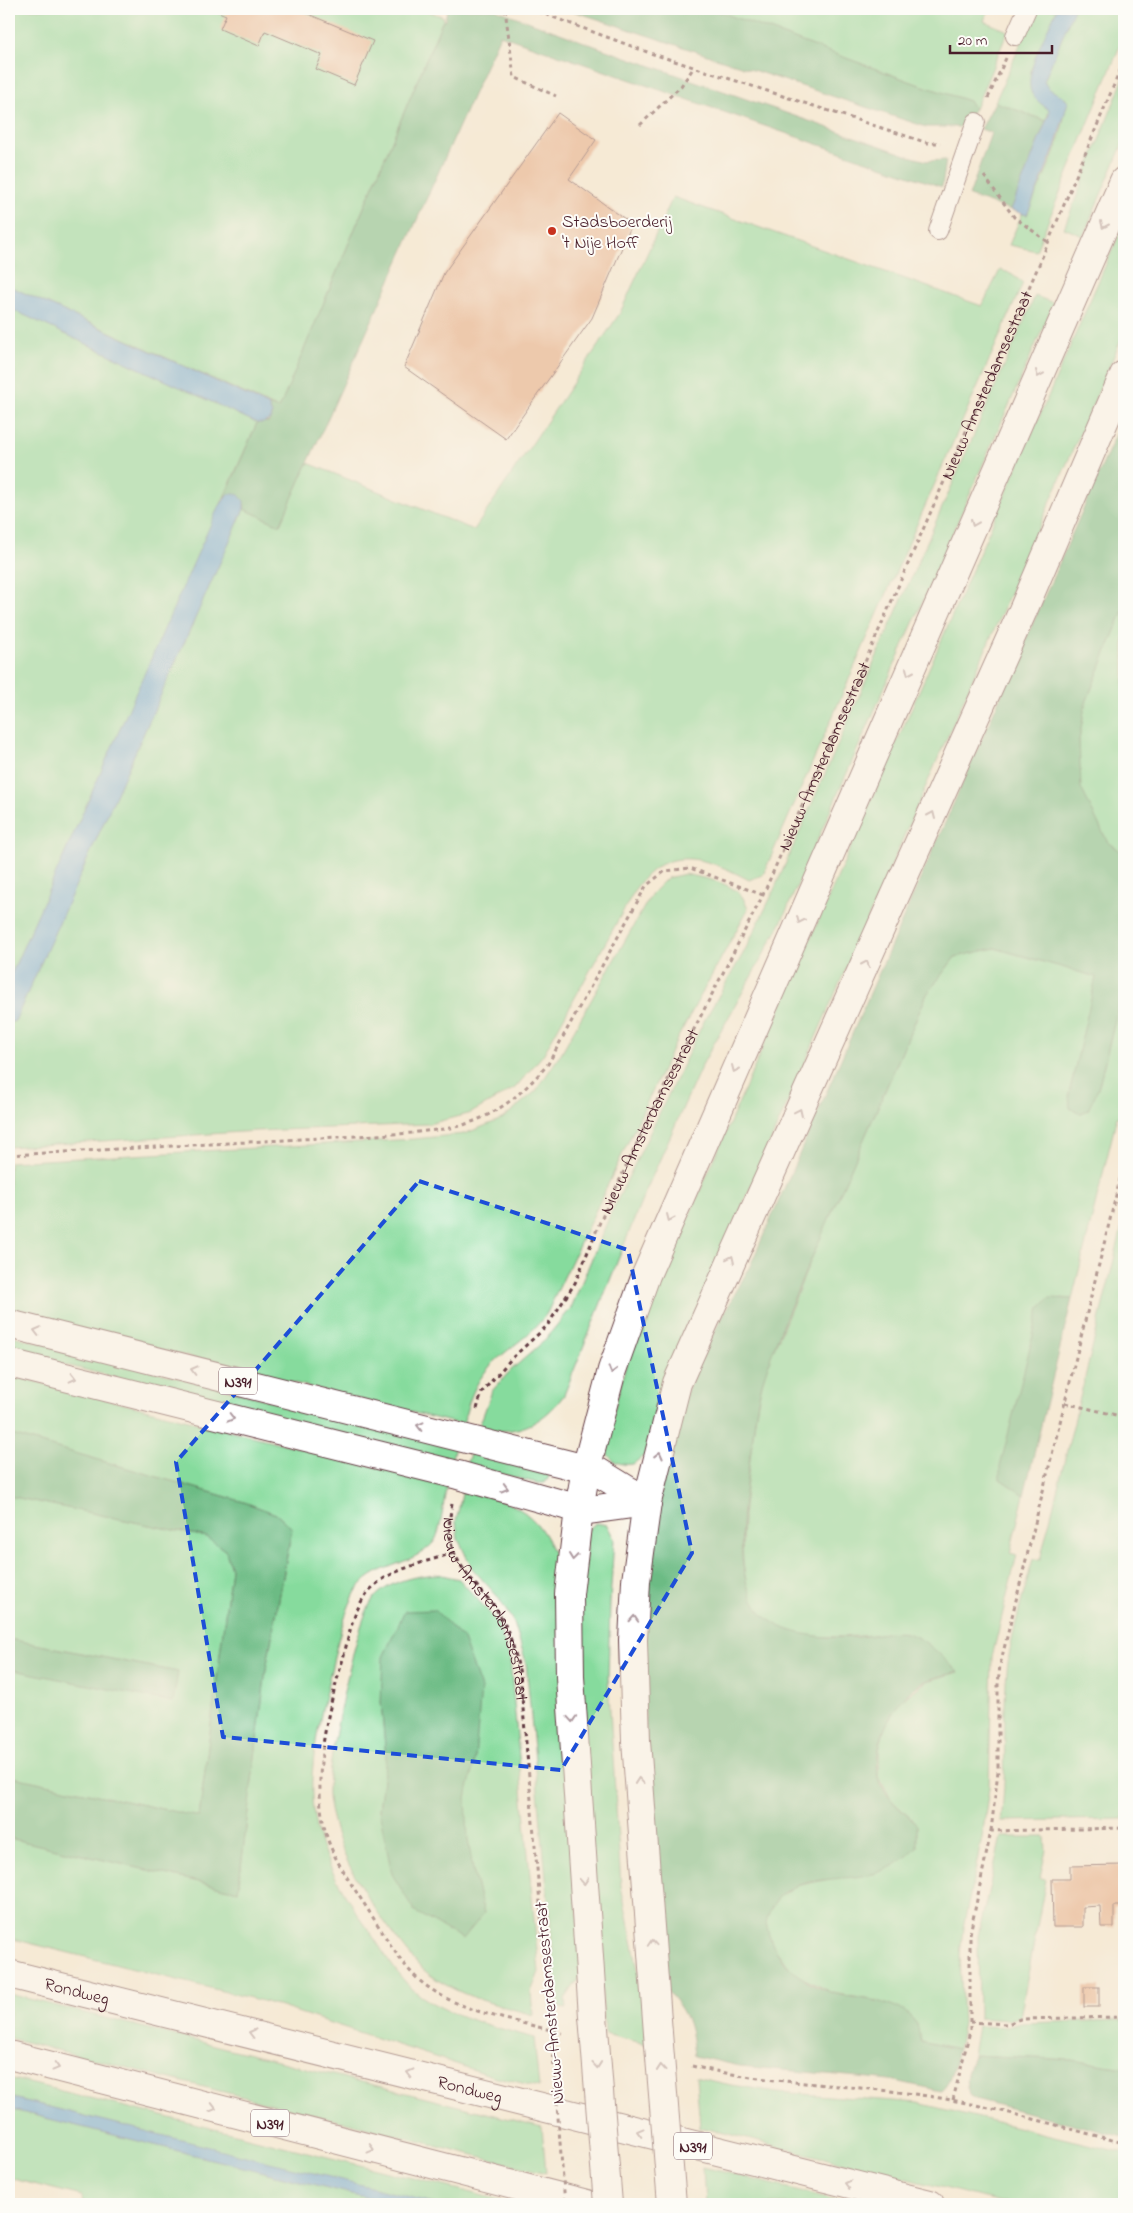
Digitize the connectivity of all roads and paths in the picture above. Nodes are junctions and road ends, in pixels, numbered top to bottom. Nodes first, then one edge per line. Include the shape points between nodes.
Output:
1 (505, 9) edge
2 (531, 9) edge
3 (1027, 9) edge
4 (1015, 36) dead end
5 (1124, 61) edge
6 (694, 67) junction
7 (556, 96) dead end
8 (976, 122) dead end
9 (640, 125) dead end
10 (961, 166) junction
11 (1124, 181) edge
12 (938, 230) dead end
13 (1048, 242) junction
14 (1124, 375) edge
15 (763, 894) junction
16 (9, 1154) edge
17 (1124, 1163) edge
18 (9, 1324) edge
19 (9, 1363) edge
20 (1124, 1400) edge
21 (1065, 1403) junction
22 (1122, 1416) edge
23 (467, 1438) junction
24 (586, 1469) junction
25 (458, 1475) junction
26 (647, 1502) junction
27 (578, 1509) junction
28 (452, 1553) junction
29 (1124, 1828) edge
30 (991, 1831) junction
31 (9, 1974) edge
32 (1124, 2017) edge
33 (970, 2022) junction
34 (569, 2035) dead end
35 (9, 2055) edge
36 (688, 2065) dead end
37 (954, 2100) junction
38 (1124, 2143) edge
39 (565, 2204) edge
40 (587, 2204) edge
41 (608, 2204) edge
42 (672, 2204) edge
43 (930, 2204) edge

1 - 7 path via 514,77
2 - 6 path
3 - 4 lane
5 - 13 path, Nieuw-Amsterdamsestraat
6 - 9 path via 682,86
6 - 10 path via 928,143 939,143 952,162
8 - 10 lane
10 - 12 lane
10 - 13 path via 987,177 1014,217
11 -> 24 main road via 646,1275 612,1370
13 - 15 path, Nieuw-Amsterdamsestraat
26 -> 14 main road via 677,1383 985,698
15 - 16 path via 690,868 665,871 646,886 548,1064 527,1088 494,1113 464,1125 412,1133
15 - 23 path, Nieuw-Amsterdamsestraat via 654,1107 575,1283 546,1326 482,1392
17 - 21 path
23 -> 18 main road, N391
19 -> 25 main road, N391
20 - 22 path
21 - 22 path
21 - 30 path via 1000,1665 998,1771
23 - 24 main road, N391
24 - 26 main road, N391 via 598,1472
24 - 27 main road
25 -> 27 main road, N391
25 - 28 path, Nieuw-Amsterdamsestraat via 448,1524
26 - 27 main road, N391
42 -> 26 main road, bridge via 636,1741 633,1640 636,1581
27 -> 41 main road, bridge via 568,1594 570,1677
28 - 34 path via 386,1578 372,1587 357,1610 324,1734 320,1794 327,1838 394,1950 419,1980 468,2008
28 - 39 path, Nieuw-Amsterdamsestraat, bridge via 498,1611 511,1638 520,1674
29 - 30 path
30 - 33 path via 970,1934
43 -> 31 main road, Rondweg / N391
32 - 33 path via 1020,2019 1008,2024
33 - 37 path
35 -> 40 main road, N391
36 - 37 path via 724,2074
37 - 38 path

